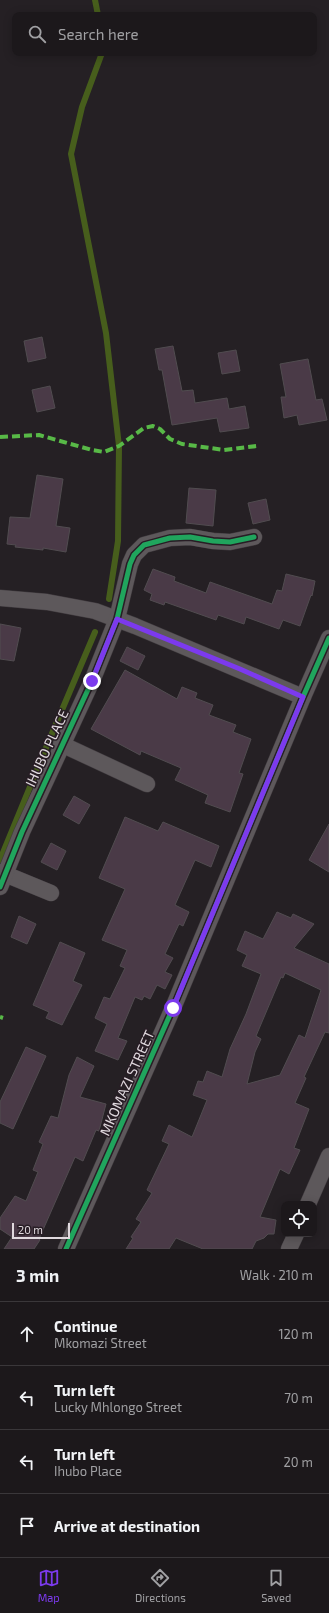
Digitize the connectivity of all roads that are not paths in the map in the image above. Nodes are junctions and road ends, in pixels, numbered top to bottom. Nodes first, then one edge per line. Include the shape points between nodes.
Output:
1 (254, 537) dead end
2 (0, 598) edge
3 (117, 619) junction
4 (329, 638) edge
5 (303, 697) junction
6 (61, 744) junction
7 (147, 784) dead end
8 (2, 878) edge
9 (51, 893) dead end
10 (329, 1156) edge
11 (309, 1201) edge
12 (295, 1237) edge
13 (66, 1249) edge
14 (289, 1249) edge

1 - 3 street, IHUBO PLACE via 230,542 190,537 154,541 144,545 134,555 130,564
2 - 3 street via 47,602 95,611
3 - 5 street
3 - 6 street, IHUBO PLACE via 92,681
4 - 5 street, MKOMAZI STREET
5 - 13 street, MKOMAZI STREET via 173,1008
6 - 7 street
6 - 8 street, IHUBO PLACE
8 - 9 street
10 - 11 street
12 - 14 street

